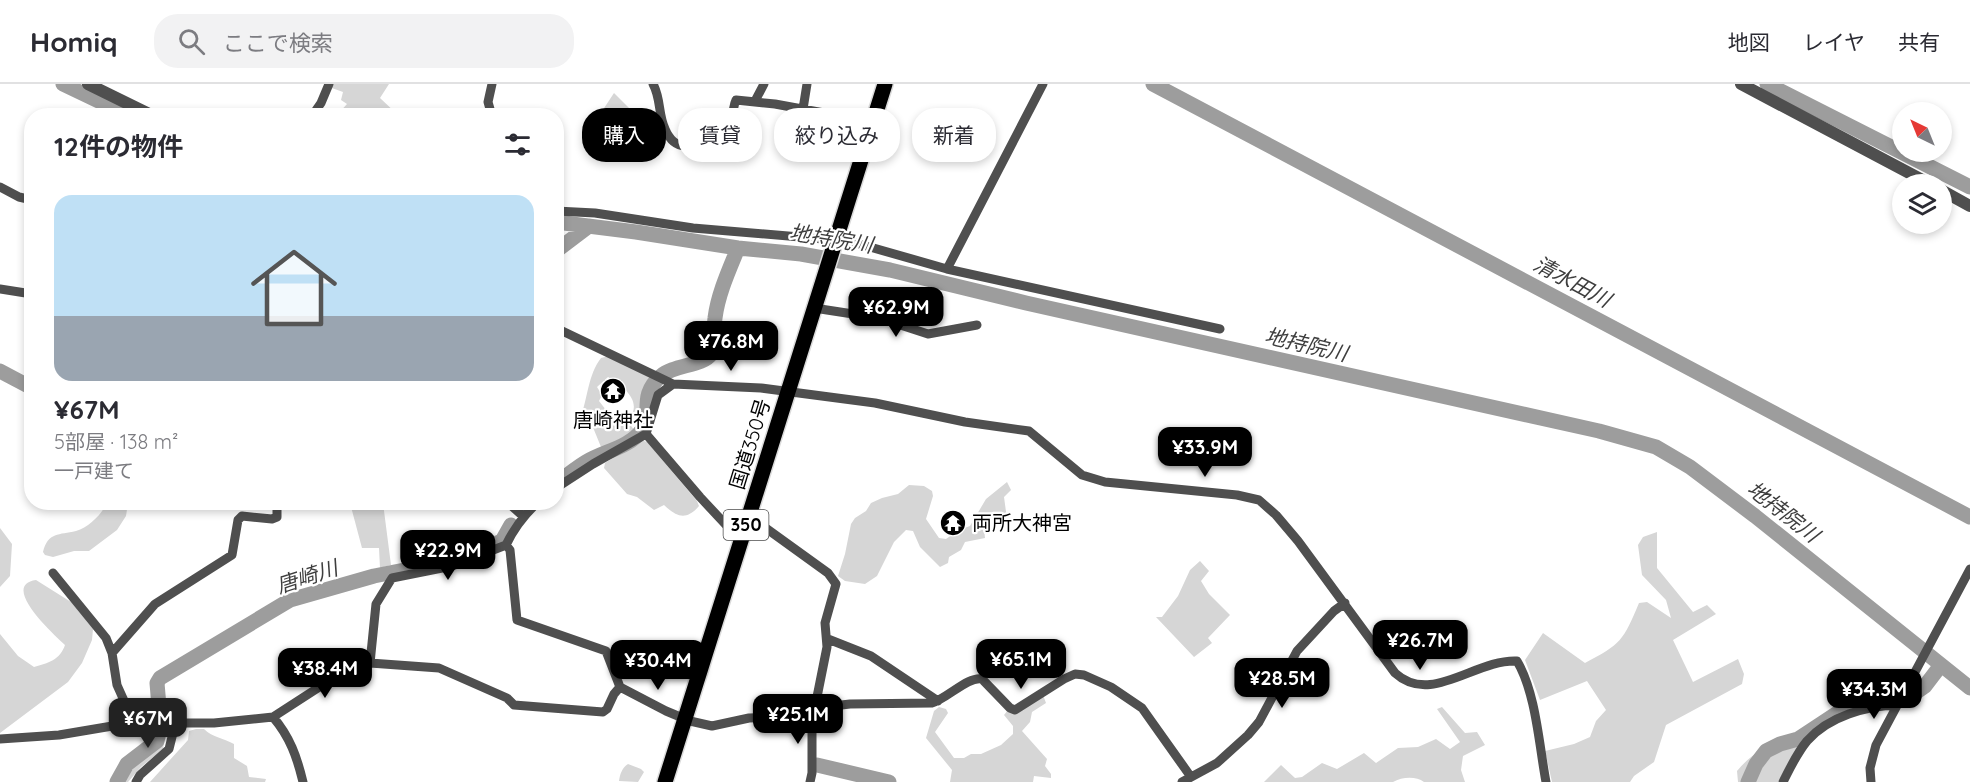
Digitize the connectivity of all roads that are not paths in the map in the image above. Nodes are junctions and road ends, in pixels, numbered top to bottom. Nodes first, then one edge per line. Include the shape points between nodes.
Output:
1 (88, 84) edge
2 (328, 84) edge
3 (490, 84) edge
4 (653, 84) edge
5 (764, 84) edge
6 (807, 84) edge
7 (885, 84) edge
8 (1042, 84) edge
9 (1741, 84) edge
10 (755, 101) junction
11 (137, 108) edge
12 (318, 108) edge
13 (490, 108) edge
14 (797, 108) edge
15 (803, 108) edge
16 (877, 108) edge
17 (860, 162) edge
18 (1911, 174) edge
19 (0, 187) edge
20 (1952, 196) edge
21 (24, 197) edge
22 (1970, 206) edge
23 (564, 211) edge
24 (834, 243) junction
25 (947, 269) junction
26 (0, 289) edge
27 (24, 293) edge
28 (814, 308) junction
29 (977, 325) dead end
30 (1220, 329) dead end
31 (564, 332) edge
32 (673, 384) junction
33 (788, 393) junction
34 (645, 434) junction
35 (564, 483) edge
36 (277, 510) edge
37 (516, 510) edge
38 (529, 510) edge
39 (523, 516) junction
40 (749, 516) junction
41 (741, 541) junction
42 (506, 545) junction
43 (1970, 568) edge
44 (53, 573) dead end
45 (1345, 603) junction
46 (828, 639) junction
47 (112, 653) junction
48 (370, 663) junction
49 (620, 687) junction
50 (938, 701) junction
51 (1898, 705) junction
52 (814, 712) junction
53 (273, 717) junction
54 (685, 719) junction
55 (176, 721) junction
56 (136, 722) junction
57 (0, 739) edge
58 (1186, 779) edge
59 (136, 782) edge
60 (303, 782) edge
61 (665, 782) edge
62 (810, 782) edge
63 (1546, 782) edge
64 (1783, 782) edge
65 (1871, 782) edge

1 - 11 street
2 - 12 street
3 - 13 street
4 - 10 street via 664,128 673,143 681,146 705,140 726,125 736,100
5 - 10 street
6 - 15 street
7 - 16 highway, 国道350号 / 350
8 - 25 street
9 - 18 street
10 - 14 street
17 - 24 highway, 国道350号 / 350
19 - 21 street
20 - 22 street
23 - 24 street
24 - 25 street via 856,243
24 - 28 highway, 国道350号 / 350
25 - 30 street
26 - 27 street
28 - 29 street via 879,318 928,334
28 - 33 highway, 国道350号 / 350
31 - 32 street
32 - 33 street
32 - 34 street via 658,395
33 - 40 highway, 国道350号 / 350
33 - 45 street via 875,403 1029,431 1082,475 1105,482 1259,500 1276,515
34 - 35 street
34 - 41 street
36 - 47 street via 277,517 272,519 242,516 232,555 155,604
37 - 39 street
38 - 39 street
39 - 42 street
40 - 41 highway, 国道350号 / 350
40 - 46 street via 833,578 836,584 825,623
41 - 54 highway, 国道350号 / 350
42 - 48 street via 452,566 392,578 376,604
42 - 49 street via 510,550 517,620 606,651
43 - 51 street
44 - 47 street via 106,638
45 - 58 street via 1297,651 1248,735 1217,763
45 - 63 street via 1395,673 1407,682 1436,685 1495,662 1517,661 1533,703
46 - 50 street via 871,656
46 - 52 street
47 - 56 street via 117,685
48 - 49 street via 439,668 507,698 514,705 539,708 603,712
48 - 53 street via 341,673
49 - 54 street
50 - 52 street via 850,704
50 - 58 street via 977,678 1015,710 1064,679 1084,675 1112,687 1142,708
51 - 64 street via 1839,718 1809,739
51 - 65 street via 1876,745
52 - 54 street via 712,726
52 - 62 street
53 - 55 street via 214,723
53 - 60 street via 296,752
54 - 61 highway, 国道350号 / 350
55 - 56 street
55 - 59 street via 170,749
56 - 57 street via 59,735

